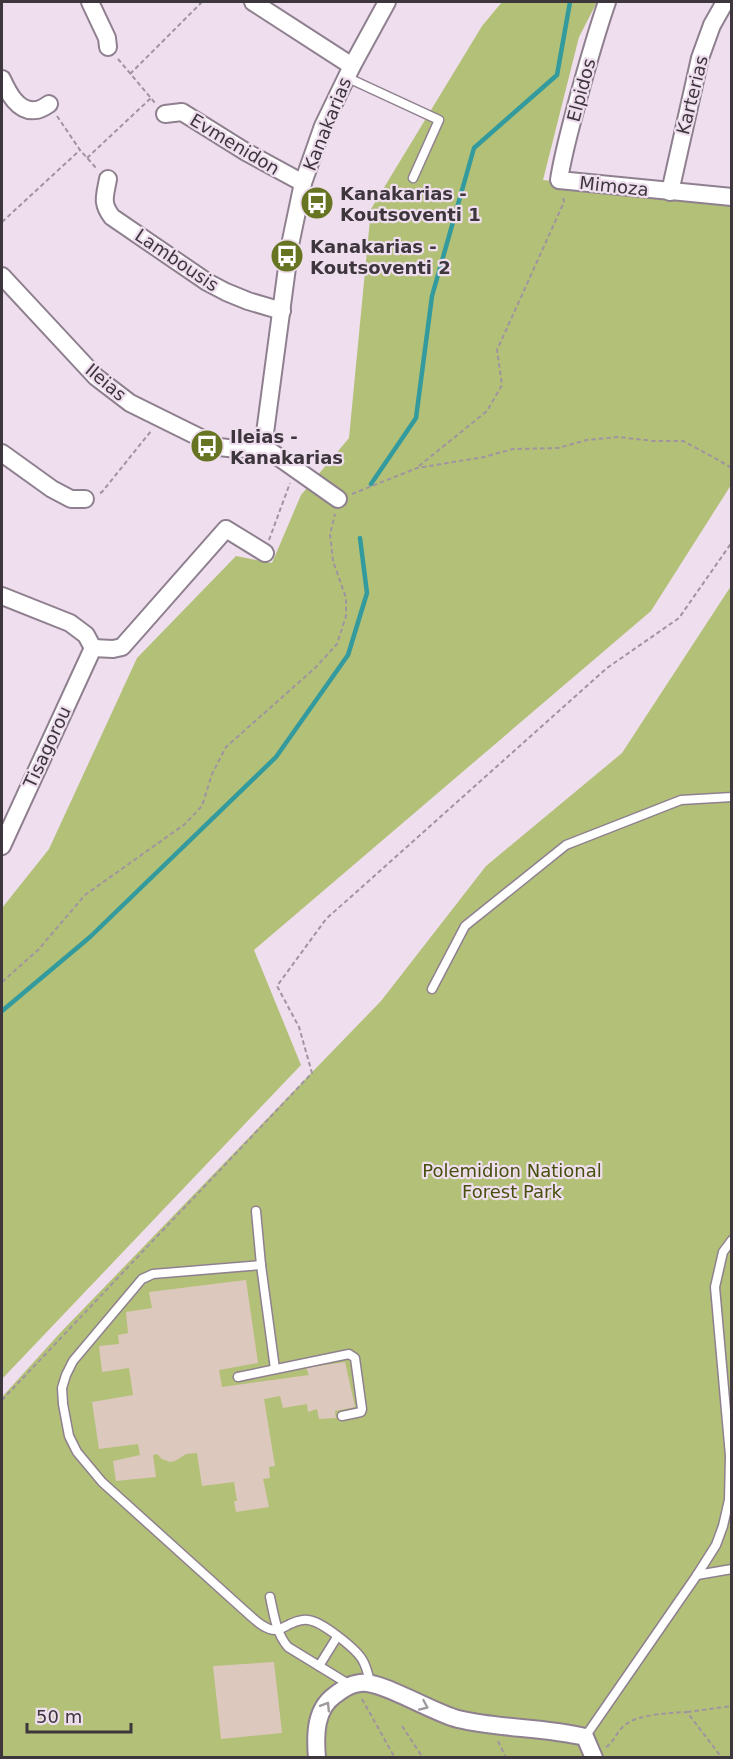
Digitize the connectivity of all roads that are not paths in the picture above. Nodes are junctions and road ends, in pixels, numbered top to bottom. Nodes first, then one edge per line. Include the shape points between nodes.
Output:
1 (90, 2) edge
2 (253, 2) edge
3 (387, 2) edge
4 (607, 2) edge
5 (725, 2) edge
6 (108, 47) road end
7 (349, 72) junction
8 (2, 80) edge
9 (49, 104) road end
10 (165, 114) road end
11 (413, 178) dead end
12 (108, 179) road end
13 (559, 180) joint
14 (303, 183) junction
15 (670, 192) junction
16 (732, 197) edge
17 (2, 276) edge
18 (282, 311) junction
19 (260, 444) junction
20 (2, 453) edge
21 (85, 499) road end
22 (338, 499) road end
23 (265, 553) road end
24 (2, 596) edge
25 (93, 648) junction
26 (732, 797) edge
27 (2, 846) edge
28 (432, 989) dead end
29 (256, 1210) dead end
30 (732, 1240) edge
31 (261, 1265) junction
32 (276, 1369) junction
33 (238, 1377) dead end
34 (342, 1416) dead end
35 (732, 1569) edge
36 (697, 1575) junction
37 (270, 1597) dead end
38 (278, 1630) junction
39 (337, 1637) junction
40 (319, 1666) junction
41 (370, 1683) junction
42 (350, 1686) junction
43 (585, 1737) junction
44 (594, 1756) edge
45 (317, 1758) edge

1 - 6 street
2 - 7 street
3 - 7 street, Kanakarias
4 - 13 street, Elpidos
5 - 15 street, Karterias via 700,58
7 - 11 lane via 438,120
7 - 14 street, Kanakarias via 323,126
8 - 9 street via 14,101 25,108 35,111
10 - 14 street, Evmenidon via 182,112
12 - 18 street, Lambousis via 104,202 112,216 207,282
13 - 15 street, Mimoza
14 - 18 street, Kanakarias
15 - 16 street, Mimoza
17 - 19 street, Ileias via 96,377 130,403 219,447 252,448
18 - 19 street, Kanakarias via 265,433
19 - 22 street
20 - 21 street via 52,489 71,499
23 - 25 street via 226,529 122,647
24 - 25 street via 70,623 86,635
25 - 27 street, Tisagorou
26 - 28 lane via 681,800 566,845 465,926
29 - 31 lane
30 - 36 lane via 723,1252 715,1287 730,1456 729,1500 716,1545
31 - 32 lane
31 - 38 lane via 153,1274 142,1279 73,1361 62,1388 69,1436 93,1473 245,1611 264,1626
32 - 33 lane
32 - 34 lane via 349,1354 355,1358 362,1408 358,1414
35 - 36 lane
36 - 43 lane
37 - 38 lane
38 - 39 lane via 307,1620
38 - 40 lane via 288,1647
39 - 40 lane
39 - 41 lane via 362,1660
40 - 42 lane
41 - 42 street
41 -> 43 street via 457,1719
45 -> 42 street via 318,1722 323,1707
43 - 44 street

